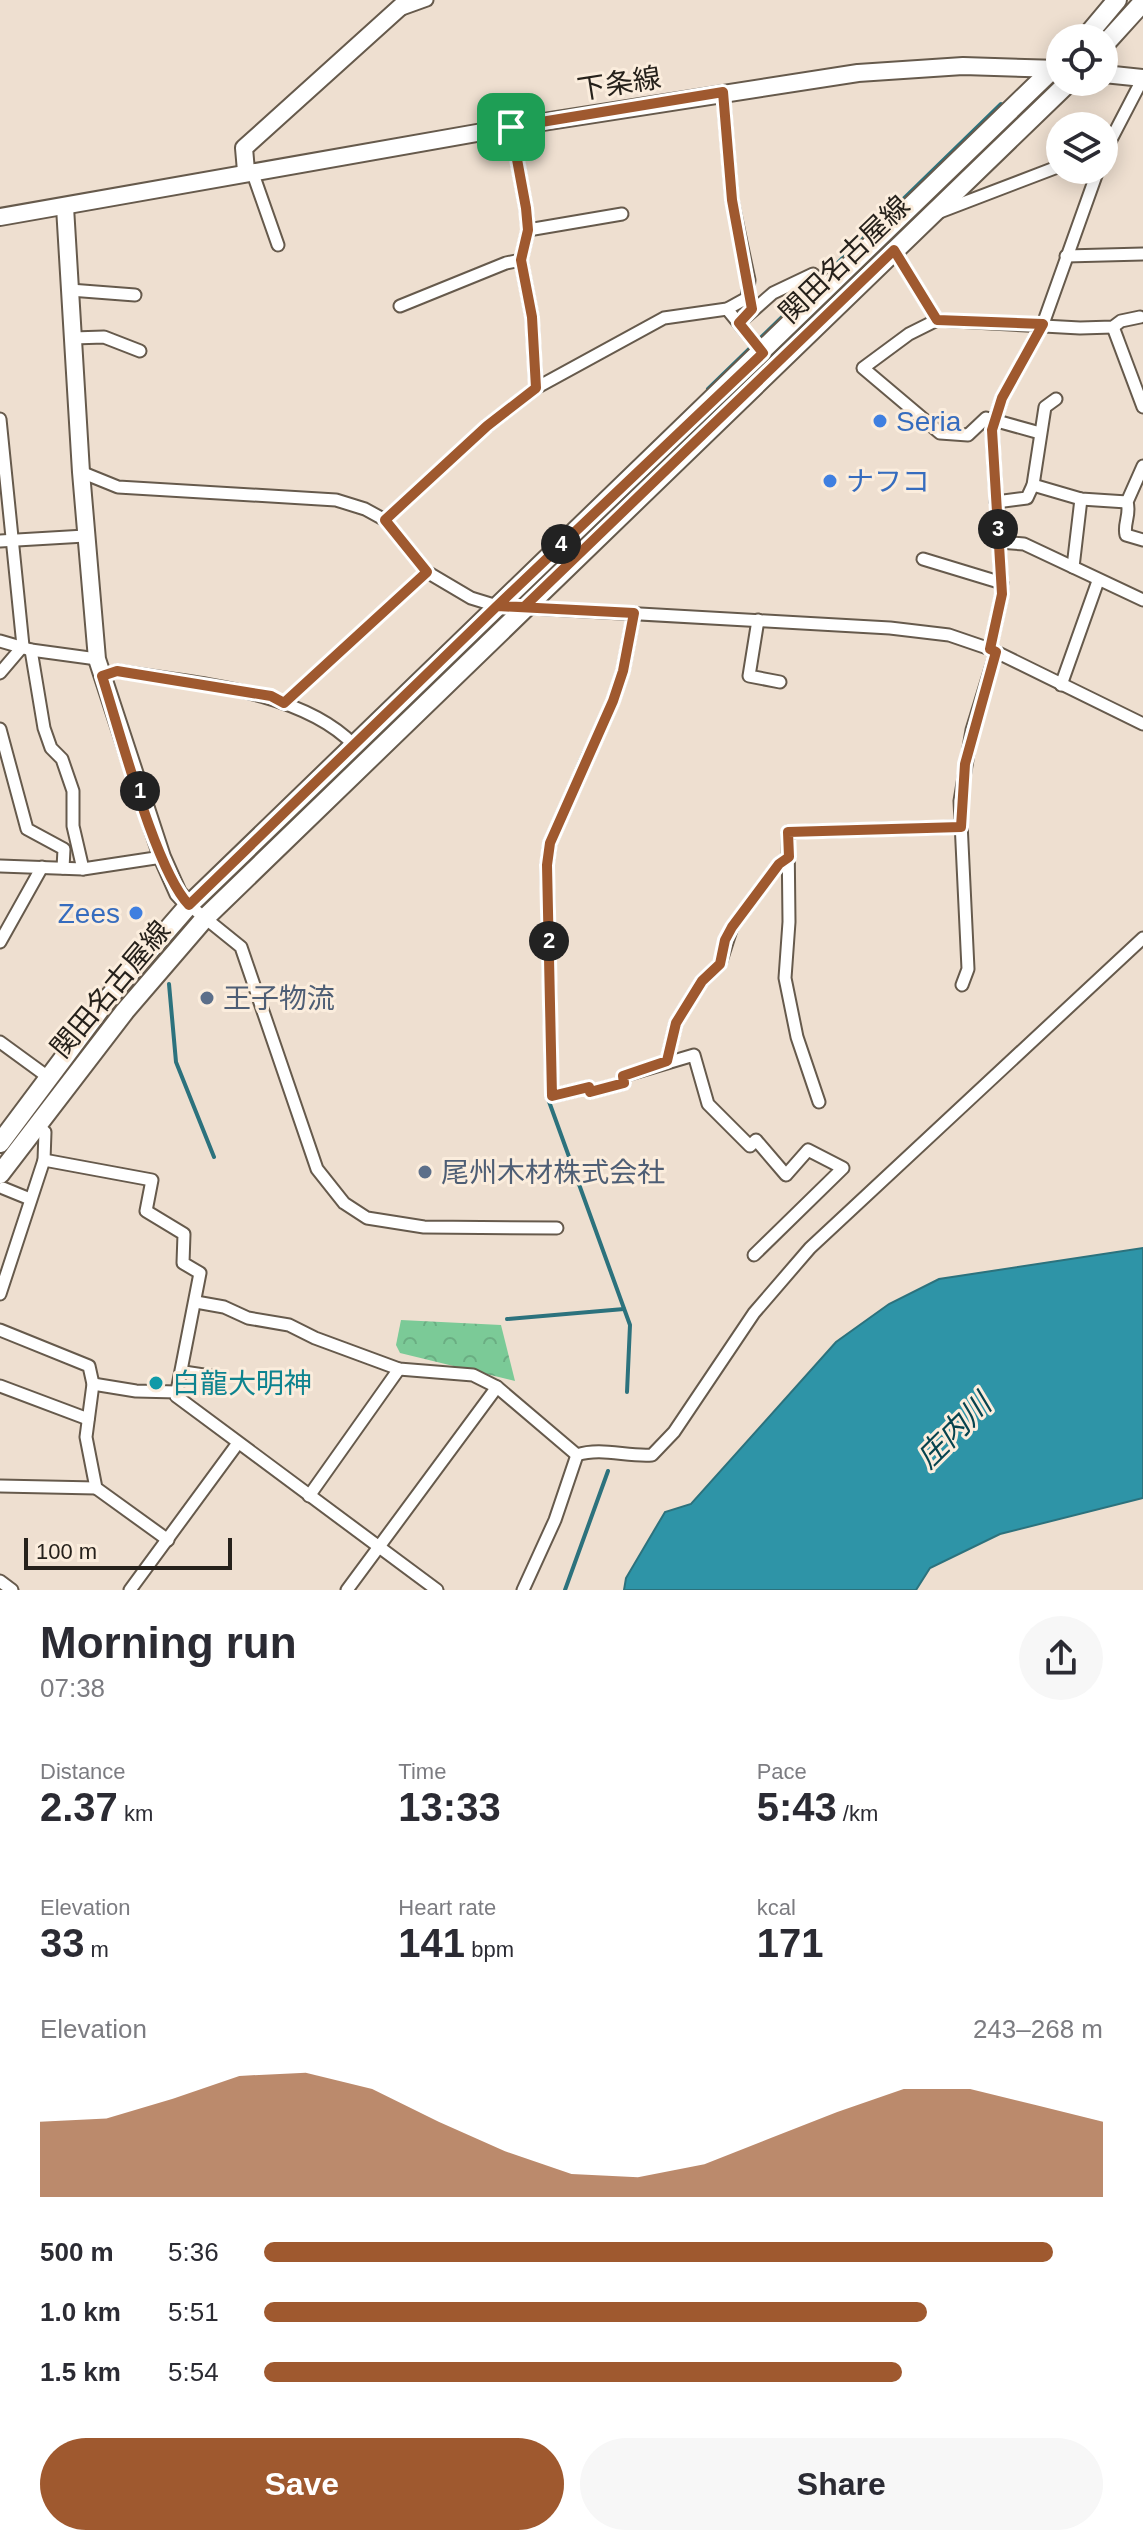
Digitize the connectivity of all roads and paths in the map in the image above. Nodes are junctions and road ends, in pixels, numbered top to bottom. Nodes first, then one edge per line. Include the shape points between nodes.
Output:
1 (408, 0) edge
2 (427, 0) edge
3 (1117, 0) edge
4 (1143, 2) edge
5 (394, 12) junction
6 (1097, 24) edge
7 (1118, 30) edge
8 (1046, 66) edge
9 (1118, 75) edge
10 (1046, 78) edge
11 (1143, 78) edge
12 (723, 92) junction
13 (1054, 96) edge
14 (1118, 125) edge
15 (511, 127) junction
16 (249, 171) junction
17 (1046, 171) edge
18 (1093, 184) edge
19 (65, 207) junction
20 (622, 214) dead end
21 (931, 215) junction
22 (0, 217) edge
23 (528, 230) junction
24 (278, 245) dead end
25 (894, 250) junction
26 (1143, 254) edge
27 (1066, 256) junction
28 (521, 260) junction
29 (828, 288) junction
30 (70, 290) junction
31 (135, 295) dead end
32 (750, 304) junction
33 (400, 306) dead end
34 (727, 309) junction
35 (1140, 317) dead end
36 (937, 320) junction
37 (739, 323) junction
38 (1043, 324) junction
39 (1113, 327) junction
40 (73, 338) junction
41 (140, 351) dead end
42 (763, 353) junction
43 (1139, 386) edge
44 (536, 388) junction
45 (1056, 399) dead end
46 (1143, 407) edge
47 (0, 419) edge
48 (995, 421) junction
49 (1040, 433) junction
50 (1143, 466) edge
51 (81, 472) junction
52 (1033, 485) junction
53 (1081, 499) junction
54 (996, 502) junction
55 (1127, 502) junction
56 (385, 520) junction
57 (85, 536) junction
58 (13, 540) junction
59 (1143, 540) edge
60 (0, 541) edge
61 (999, 542) junction
62 (923, 559) dead end
63 (1073, 567) junction
64 (427, 572) junction
65 (1098, 581) junction
66 (1002, 583) junction
67 (1143, 600) edge
68 (497, 606) junction
69 (524, 607) junction
70 (634, 613) junction
71 (758, 620) junction
72 (0, 641) edge
73 (27, 648) junction
74 (993, 651) junction
75 (97, 659) junction
76 (0, 673) edge
77 (102, 676) junction
78 (780, 682) dead end
79 (1061, 685) junction
80 (284, 703) junction
81 (1143, 724) edge
82 (0, 729) edge
83 (354, 745) junction
84 (961, 827) junction
85 (162, 857) junction
86 (789, 857) junction
87 (0, 866) edge
88 (42, 867) junction
89 (63, 868) junction
90 (83, 869) junction
91 (189, 905) junction
92 (205, 918) junction
93 (1143, 938) edge
94 (0, 942) edge
95 (962, 985) dead end
96 (0, 1042) edge
97 (667, 1061) junction
98 (48, 1077) junction
99 (819, 1102) dead end
100 (37, 1127) junction
101 (0, 1143) edge
102 (44, 1160) junction
103 (2, 1181) edge
104 (30, 1199) junction
105 (557, 1228) dead end
106 (754, 1255) dead end
107 (0, 1294) edge
108 (196, 1302) junction
109 (0, 1330) edge
110 (181, 1369) junction
111 (399, 1369) junction
112 (214, 1374) dead end
113 (93, 1384) junction
114 (0, 1386) edge
115 (497, 1387) junction
116 (177, 1392) junction
117 (88, 1419) junction
118 (238, 1443) junction
119 (577, 1455) junction
120 (0, 1486) edge
121 (96, 1488) junction
122 (309, 1496) junction
123 (168, 1540) junction
124 (378, 1548) junction
125 (0, 1581) edge
126 (12, 1590) edge
127 (130, 1590) edge
128 (347, 1590) edge
129 (437, 1590) edge
130 (523, 1590) edge

1 - 5 street
2 - 5 street
3 - 6 main road
4 - 7 main road
5 - 16 street via 244,148
8 - 12 street, 下条線 via 911,68
9 - 11 street
10 - 29 main road, 関田名古屋線
11 - 14 street
12 - 15 street, 下条線
12 - 32 street via 732,200
13 - 21 main road, 関田名古屋線
15 - 16 street, 下条線
15 - 23 street
16 - 19 street, 下条線
16 - 24 street
17 - 21 street
18 - 27 street
19 - 22 street, 下条線
19 - 30 street
20 - 23 street
21 - 25 main road, 関田名古屋線
23 - 28 street
25 - 36 street
25 - 69 main road, 関田名古屋線
26 - 27 street
27 - 38 street
28 - 33 street
28 - 44 street via 532,317
29 - 32 street via 813,274
29 - 42 main road, 関田名古屋線
30 - 31 street
30 - 40 street
32 - 34 street
32 - 37 street
34 - 37 street
34 - 44 street via 664,318
35 - 39 street
36 - 38 street
36 - 48 street via 863,368 940,433 968,435 986,418
37 - 42 street
38 - 39 street
38 - 48 street
39 - 43 street
40 - 41 street via 104,337
40 - 51 street
42 - 68 main road, 関田名古屋線
43 - 46 street
44 - 56 street
45 - 49 street via 1045,407
47 - 58 street
48 - 49 street
48 - 54 street
49 - 52 street
50 - 55 street
51 - 56 street via 118,487 336,500
51 - 57 street
52 - 53 street
52 - 54 street via 1027,498
53 - 55 street
53 - 63 street
54 - 61 street
55 - 59 street via 1126,535
56 - 64 street
57 - 58 street
57 - 75 street
58 - 60 street
58 - 73 street
61 - 63 street via 1024,544
61 - 66 street
62 - 66 street
63 - 65 street
64 - 68 street via 471,598
64 - 80 street
65 - 67 street
65 - 79 street
66 - 74 street
68 - 69 street
68 - 83 main road, 関田名古屋線
69 - 70 street
69 - 92 main road, 関田名古屋線
70 - 71 street
70 - 97 street via 613,701 550,843 552,1096 624,1083 623,1076
71 - 74 street via 949,635
71 - 78 street via 749,676
72 - 73 street
73 - 75 street
73 - 76 street
73 - 90 street via 44,728 73,791 73,826
74 - 79 street
74 - 84 street via 965,764
75 - 77 street
77 - 80 street via 117,671 271,696
77 - 85 street
79 - 81 street
80 - 83 street via 344,734
82 - 89 street via 27,829 64,849
83 - 91 main road, 関田名古屋線
84 - 86 street via 788,832
84 - 95 street via 968,969
85 - 90 street
85 - 91 street
86 - 97 street via 732,927 720,964 702,981 676,1023
86 - 99 street via 785,978 797,1037
87 - 88 street
88 - 89 street
88 - 94 street
89 - 90 street
91 - 92 street
91 - 98 main road, 関田名古屋線
92 - 100 main road, 関田名古屋線 via 125,1011
92 - 105 street via 241,947 317,1169 344,1203 367,1218 424,1227
93 - 119 street via 810,1248 754,1313 674,1432 652,1455 592,1450
96 - 98 street
97 - 106 street via 694,1055 708,1104 750,1146 756,1140 786,1175 808,1150 843,1168
98 - 101 main road, 関田名古屋線
100 - 102 street via 45,1132
100 - 103 main road, 関田名古屋線
102 - 104 street
102 - 108 street via 152,1180 146,1211 184,1234 183,1263 200,1273
103 - 104 street
104 - 107 street
108 - 110 street
108 - 111 street via 289,1325
109 - 113 street via 80,1361 92,1371
110 - 112 lane
110 - 116 street
111 - 115 street via 473,1375
111 - 122 street
113 - 116 street
113 - 117 street
114 - 117 street
115 - 119 street
115 - 124 street
116 - 118 street via 185,1406
117 - 121 street
118 - 122 street
118 - 123 street
119 - 130 street
120 - 121 street
121 - 123 street
122 - 124 street
123 - 127 street
124 - 128 street
124 - 129 street
125 - 126 street

